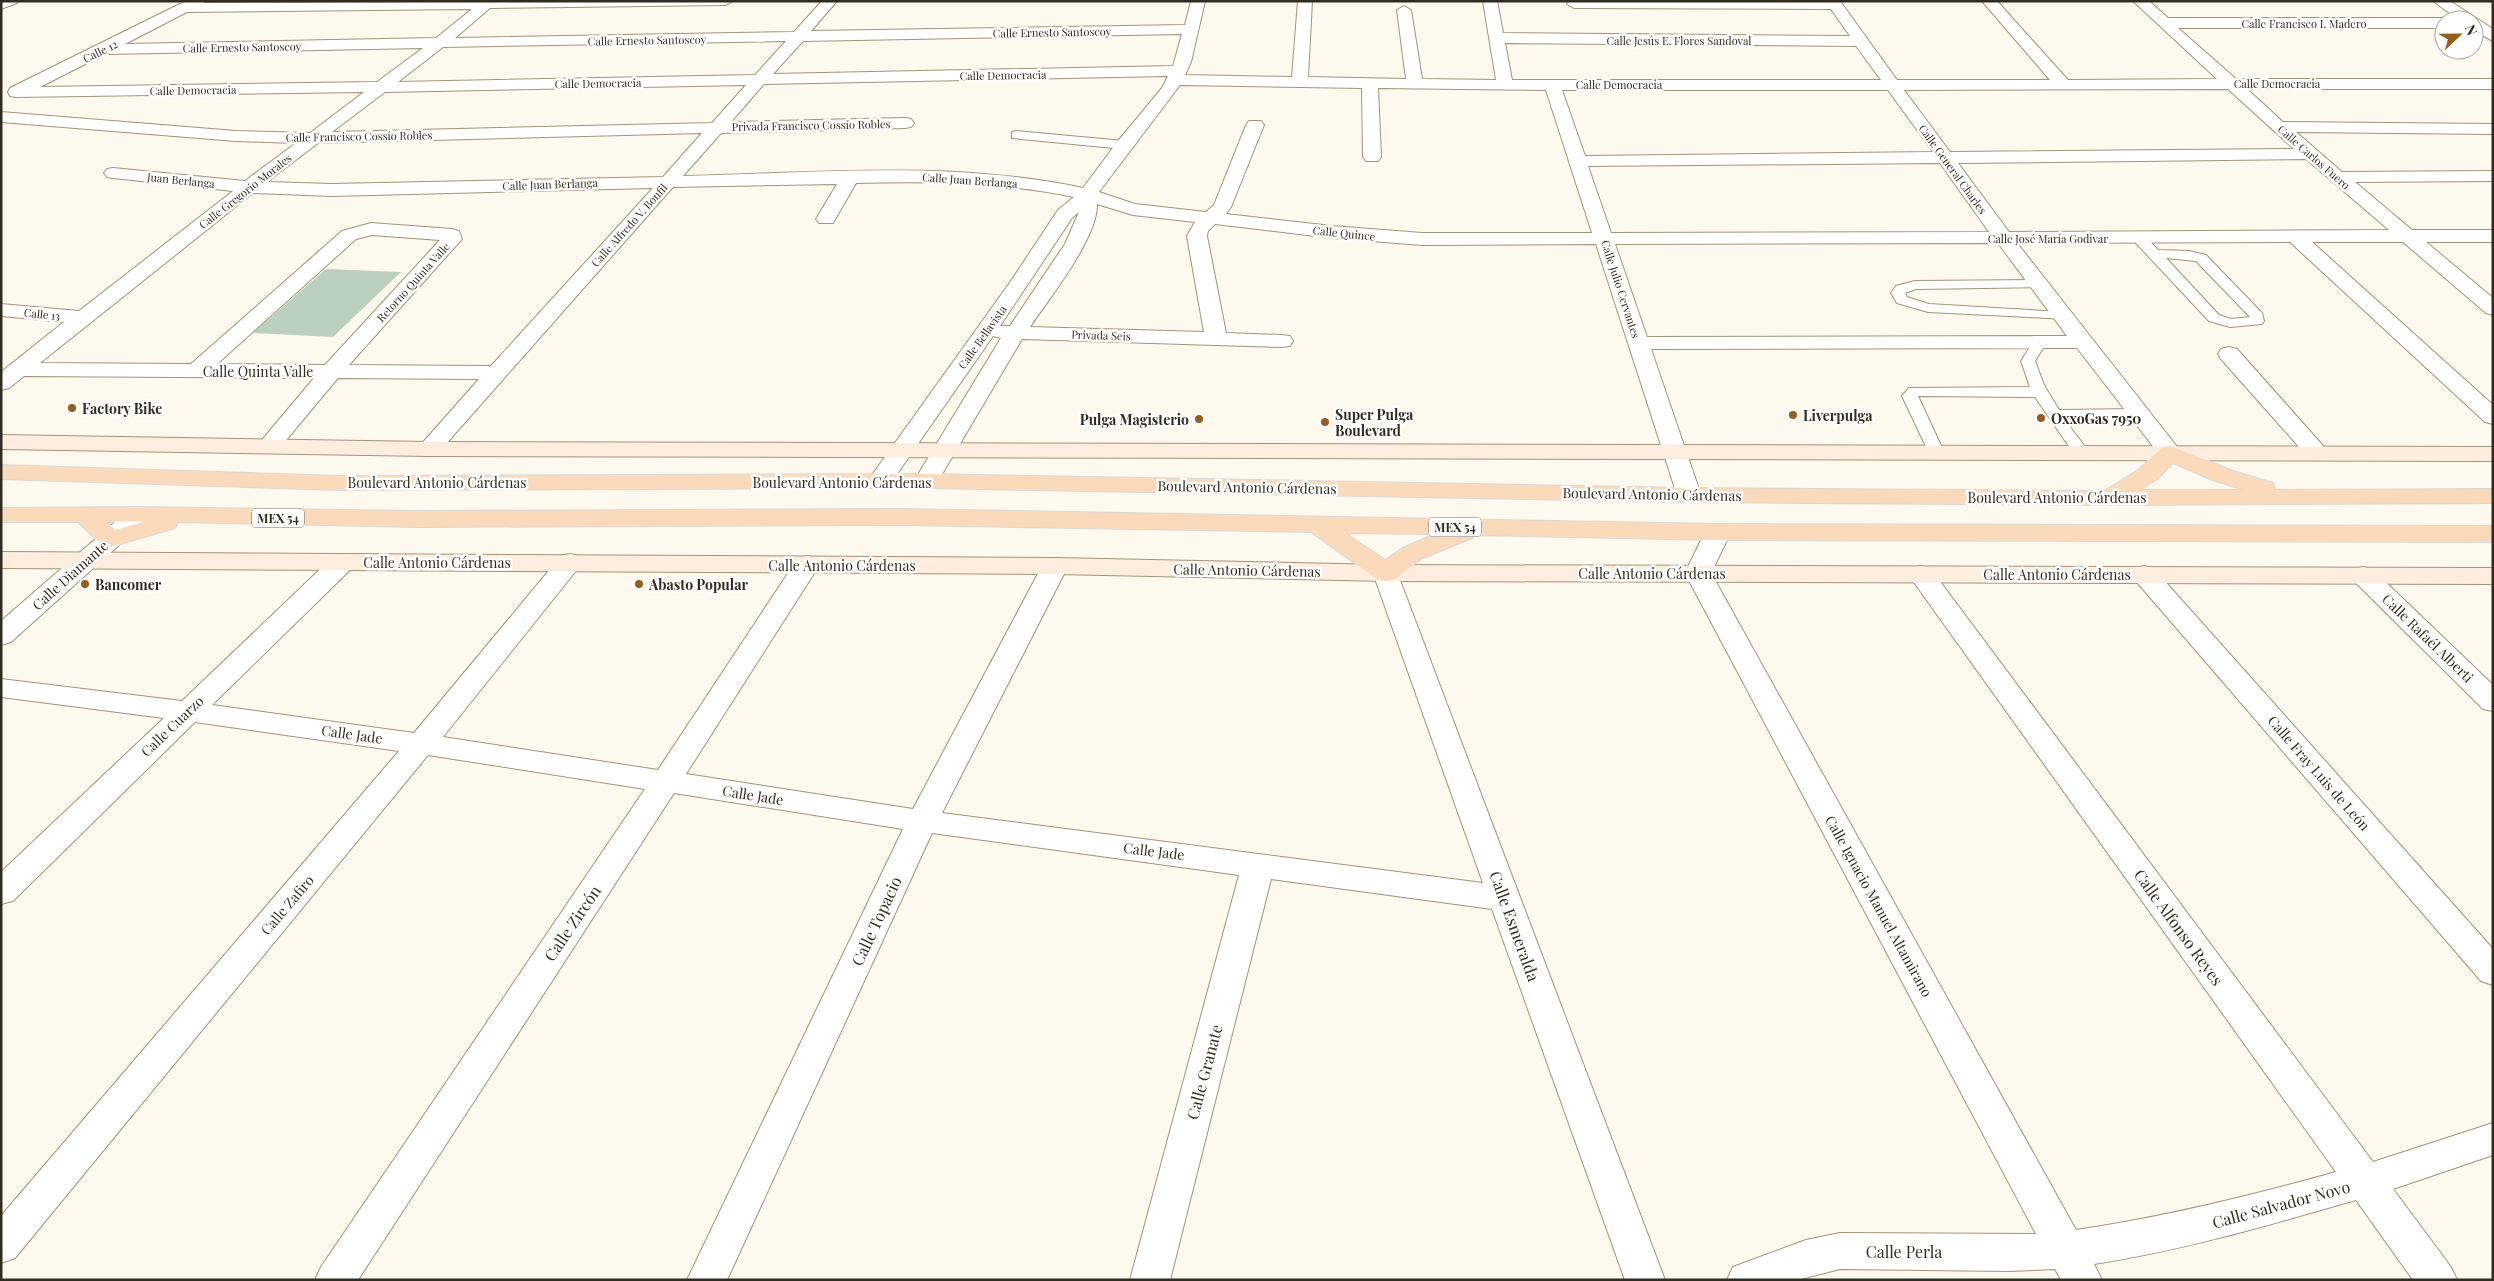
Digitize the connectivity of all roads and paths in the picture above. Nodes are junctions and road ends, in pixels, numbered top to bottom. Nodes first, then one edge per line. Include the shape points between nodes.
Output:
1 (13, 1) edge
2 (726, 1) edge
3 (830, 1) edge
4 (1198, 1) edge
5 (1305, 1) edge
6 (1490, 1) edge
7 (1989, 1) edge
8 (2140, 1) edge
9 (2440, 1) edge
10 (487, 3) edge
11 (1833, 3) edge
12 (1574, 4) dead end
13 (191, 5) edge
14 (1, 6) edge
15 (1404, 10) dead end
16 (2454, 10) edge
17 (2164, 23) junction
18 (2434, 23) edge
19 (1191, 29) junction
20 (796, 37) junction
21 (1497, 38) junction
22 (1861, 41) junction
23 (438, 44) junction
24 (104, 49) junction
25 (1178, 76) junction
26 (758, 80) junction
27 (1300, 82) junction
28 (1370, 83) junction
29 (1890, 83) junction
30 (2062, 83) junction
31 (2230, 83) junction
32 (1414, 84) junction
33 (1505, 84) junction
34 (1552, 84) junction
35 (2493, 84) edge
36 (382, 88) junction
37 (8, 96) edge
38 (1, 117) edge
39 (905, 123) dead end
40 (1255, 125) dead end
41 (717, 127) junction
42 (2279, 127) junction
43 (2493, 128) edge
44 (1016, 135) dead end
45 (315, 138) junction
46 (1124, 145) junction
47 (2309, 154) junction
48 (1372, 157) dead end
49 (1945, 158) junction
50 (1579, 161) junction
51 (113, 172) dead end
52 (852, 176) junction
53 (2493, 176) edge
54 (2337, 177) junction
55 (668, 180) junction
56 (249, 187) junction
57 (1088, 195) junction
58 (1211, 218) junction
59 (826, 219) dead end
60 (2294, 236) junction
61 (2406, 236) junction
62 (2493, 236) edge
63 (2003, 238) junction
64 (2139, 238) junction
65 (1604, 239) junction
66 (2154, 254) junction
67 (2037, 284) junction
68 (2493, 309) edge
69 (1, 310) edge
70 (2062, 316) junction
71 (84, 318) junction
72 (986, 331) junction
73 (1016, 332) junction
74 (1216, 339) junction
75 (1282, 341) dead end
76 (2040, 342) junction
77 (2083, 342) junction
78 (1638, 343) junction
79 (2229, 354) dead end
80 (19, 369) junction
81 (197, 370) junction
82 (332, 371) junction
83 (498, 373) junction
84 (1, 383) edge
85 (2040, 392) junction
86 (2139, 414) junction
87 (2056, 415) junction
88 (2493, 417) edge
89 (1, 442) edge
90 (269, 446) junction
91 (429, 449) junction
92 (903, 449) junction
93 (946, 449) junction
94 (1675, 451) junction
95 (1936, 452) junction
96 (2082, 452) junction
97 (2170, 453) junction
98 (2317, 453) junction
99 (2493, 454) edge
100 (1, 472) edge
101 (116, 474) junction
102 (926, 481) junction
103 (340, 482) junction
104 (879, 482) junction
105 (1689, 494) junction
106 (2292, 496) junction
107 (2493, 496) edge
108 (2441, 497) junction
109 (2110, 498) junction
110 (85, 514) junction
111 (139, 514) junction
112 (1, 515) edge
113 (190, 516) junction
114 (1316, 524) junction
115 (1487, 528) junction
116 (1718, 532) junction
117 (2484, 534) edge
118 (110, 539) junction
119 (1, 560) edge
120 (85, 561) junction
121 (343, 562) junction
122 (570, 562) junction
123 (807, 564) junction
124 (1055, 566) junction
125 (1386, 573) junction
126 (1698, 573) junction
127 (1921, 574) junction
128 (2144, 574) junction
129 (2364, 575) junction
130 (2493, 576) edge
131 (1, 636) edge
132 (1, 688) edge
133 (2493, 702) edge
134 (187, 711) junction
135 (421, 744) junction
136 (666, 782) junction
137 (922, 821) junction
138 (1258, 865) junction
139 (1, 892) edge
140 (1505, 898) junction
141 (2493, 972) edge
142 (2493, 1139) edge
143 (2365, 1181) junction
144 (1, 1245) edge
145 (2074, 1265) edge
146 (335, 1280) edge
147 (707, 1280) edge
148 (1150, 1280) edge
149 (1645, 1280) edge
150 (1747, 1280) edge
151 (2437, 1280) edge

1 - 14 lane
2 - 10 street
3 - 20 street, Calle Alfredo V. Bonfil
4 - 19 street, Calle Bellavista
5 - 27 street
6 - 21 street
7 - 30 street
8 - 17 street, Calle Carlos Fuero
9 - 16 street
10 - 13 street
10 - 23 street, Calle Gregorio Morales
11 - 12 street
11 - 22 street, Calle General Charles
13 - 24 street, Calle 12
15 - 32 street
17 - 18 street, Calle Francisco I. Madero
17 - 31 street, Calle Carlos Fuero
19 - 20 street, Calle Ernesto Santoscoy
19 - 25 street, Calle Bellavista
20 - 23 street, Calle Ernesto Santoscoy
20 - 26 street, Calle Alfredo V. Bonfil
21 - 22 street, Calle Jesús E. Flores Sandoval
21 - 33 street
22 - 29 street, Calle General Charles
23 - 24 street, Calle Ernesto Santoscoy
23 - 36 street, Calle Gregorio Morales
24 - 37 street, Calle 12
25 - 26 street, Calle Democracia
25 - 27 street, Calle Democracia
25 - 46 street, Calle Bellavista via 1163,100
26 - 36 street, Calle Democracia
26 - 41 street, Calle Alfredo V. Bonfil
27 - 28 street, Calle Democracia
28 - 32 street, Calle Democracia
28 - 48 street
29 - 30 street, Calle Democracia
29 - 34 street, Calle Democracia
29 - 49 street, Calle General Charles
30 - 31 street, Calle Democracia
31 - 35 street, Calle Democracia
31 - 42 street, Calle Carlos Fuero
32 - 33 street, Calle Democracia
33 - 34 street, Calle Democracia
34 - 50 street, Calle Julio Cervantes
36 - 37 street, Calle Democracia
36 - 45 street, Calle Gregorio Morales
38 - 45 street, Calle Francisco Cossío Robles via 227,136
39 - 41 street, Privada Francisco Cossío Robles
40 - 58 street via 1222,207
41 - 45 street, Calle Francisco Cossío Robles
41 - 55 street, Calle Alfredo V. Bonfil
42 - 43 street
42 - 47 street, Calle Carlos Fuero
44 - 46 lane
45 - 56 street, Calle Gregorio Morales
46 - 57 street, Calle Bellavista
47 - 49 street
47 - 54 street, Calle Carlos Fuero
49 - 50 street
49 - 63 street, Calle General Charles
50 - 65 street, Calle Julio Cervantes
51 - 56 street, Juan Berlanga
52 - 55 street, Calle Juan Berlanga
52 - 57 street, Calle Juan Berlanga via 971,178 1046,186
52 - 59 street
53 - 54 street
54 - 61 street, Calle Carlos Fuero
55 - 56 street, Calle Juan Berlanga via 374,190
55 - 83 street, Calle Alfredo V. Bonfil
56 - 71 street, Calle Gregorio Morales
57 - 58 street, Calle Quince via 1133,209
57 - 72 street, Calle Bellavista via 1065,214
57 - 73 street, Calle Bellavista via 1088,216 1075,244
58 - 65 street, Calle Quince via 1403,238
58 - 74 street via 1199,228 1197,236
60 - 61 street, Calle José María Godivar
60 - 64 street, Calle José María Godivar
60 - 88 street
61 - 62 street, Calle José María Godivar
61 - 68 street, Calle Carlos Fuero
63 - 64 street, Calle José María Godivar
63 - 65 street, Calle José María Godivar
63 - 67 street, Calle General Charles
64 - 66 lane
65 - 78 street, Calle Julio Cervantes
66 - 66 lane via 2214,318 2230,323 2257,321 2257,316 2201,258
67 - 70 street, Calle General Charles
67 - 70 lane via 1915,285 1901,289 1898,294 1902,300 1928,308
69 - 71 street, Calle 13
70 - 77 street, Calle General Charles
71 - 80 street, Calle Gregorio Morales
72 - 73 street, Privada Seis
72 - 92 street, Calle Bellavista
73 - 74 street, Privada Seis
73 - 93 street, Calle Bellavista
74 - 75 street, Privada Seis
76 - 77 street
76 - 78 street
76 - 85 lane via 2028,361
77 - 86 street, Calle General Charles
78 - 94 street, Calle Julio Cervantes
79 - 98 street
80 - 81 street, Calle Quinta Valle
80 - 84 street, Calle Gregorio Morales
81 - 82 street, Calle Quinta Valle
81 - 82 street, Retorno Quinta Valle via 349,235 371,229 452,236
82 - 83 street, Calle Quinta Valle
82 - 90 street, Retorno Quinta Valle
83 - 91 street, Calle Alfredo V. Bonfil
85 - 87 lane
85 - 95 lane via 1914,391 1910,396
86 - 87 lane
86 - 97 street, Calle General Charles
87 - 96 lane
89 - 90 street
90 - 91 street
91 - 92 street
92 - 93 street
92 - 104 street, Calle Bellavista
93 - 94 street
93 - 102 street, Calle Bellavista
94 - 95 street
94 - 105 street, Calle Julio Cervantes
95 - 96 street
96 - 97 street
97 - 98 street
97 - 106 main road via 2224,476
97 - 109 main road via 2147,475
98 - 99 street
100 - 101 main road, Boulevard Antonio Cárdenas
101 - 103 main road, Boulevard Antonio Cárdenas
101 - 111 main road via 135,493 140,503
102 - 104 main road, Boulevard Antonio Cárdenas
102 - 105 main road, Boulevard Antonio Cárdenas
103 - 104 main road, Boulevard Antonio Cárdenas
103 - 111 main road via 198,496 176,500
105 - 109 main road, Boulevard Antonio Cárdenas
106 - 108 main road, Boulevard Antonio Cárdenas
106 - 109 main road, Boulevard Antonio Cárdenas
107 - 108 main road, Boulevard Antonio Cárdenas
108 - 117 main road
110 - 111 main road, MEX 54
110 - 112 main road, MEX 54
110 - 118 main road
111 - 113 main road, MEX 54
111 - 118 street, Calle Diamante
113 - 114 main road, MEX 54 via 417,519 903,517
113 - 118 main road
114 - 115 main road, MEX 54
114 - 125 main road
115 - 116 main road, MEX 54
115 - 125 main road via 1418,550 1398,560
116 - 117 main road, MEX 54
116 - 126 street
118 - 120 street, Calle Diamante
119 - 120 street, Calle Antonio Cárdenas
120 - 121 street, Calle Antonio Cárdenas
120 - 131 street, Calle Diamante
121 - 122 street, Calle Antonio Cárdenas
121 - 134 street, Calle Cuarzo
122 - 123 street, Calle Antonio Cárdenas
122 - 135 street, Calle Zafiro
123 - 124 street, Calle Antonio Cárdenas
123 - 136 street, Calle Zircón
124 - 125 street, Calle Antonio Cárdenas
124 - 137 street, Calle Topacio
125 - 126 street, Calle Antonio Cárdenas
125 - 140 street, Calle Esmeralda
126 - 127 street, Calle Antonio Cárdenas
126 - 145 street, Calle Ignacio Manuel Altamirano
127 - 128 street, Calle Antonio Cárdenas
127 - 143 street, Calle Alfonso Reyes
128 - 129 street, Calle Antonio Cárdenas
128 - 141 street, Calle Fray Luis de León
129 - 130 street, Calle Antonio Cárdenas
129 - 133 street, Calle Rafaél Alberti
132 - 134 street, Calle Jade
134 - 135 street, Calle Jade
134 - 139 street, Calle Cuarzo
135 - 136 street, Calle Jade
135 - 144 street, Calle Zafiro
136 - 137 street, Calle Jade
136 - 146 street, Calle Zircón
137 - 138 street, Calle Jade
137 - 147 street, Calle Topacio
138 - 140 street, Calle Jade
138 - 148 street, Calle Granate
140 - 149 street, Calle Esmeralda
142 - 143 street, Calle Salvador Novo
143 - 145 street, Calle Salvador Novo via 2226,1220 2145,1238
143 - 151 street, Calle Alfonso Reyes
145 - 150 street, Calle Perla via 2009,1252 1840,1251 1806,1258

